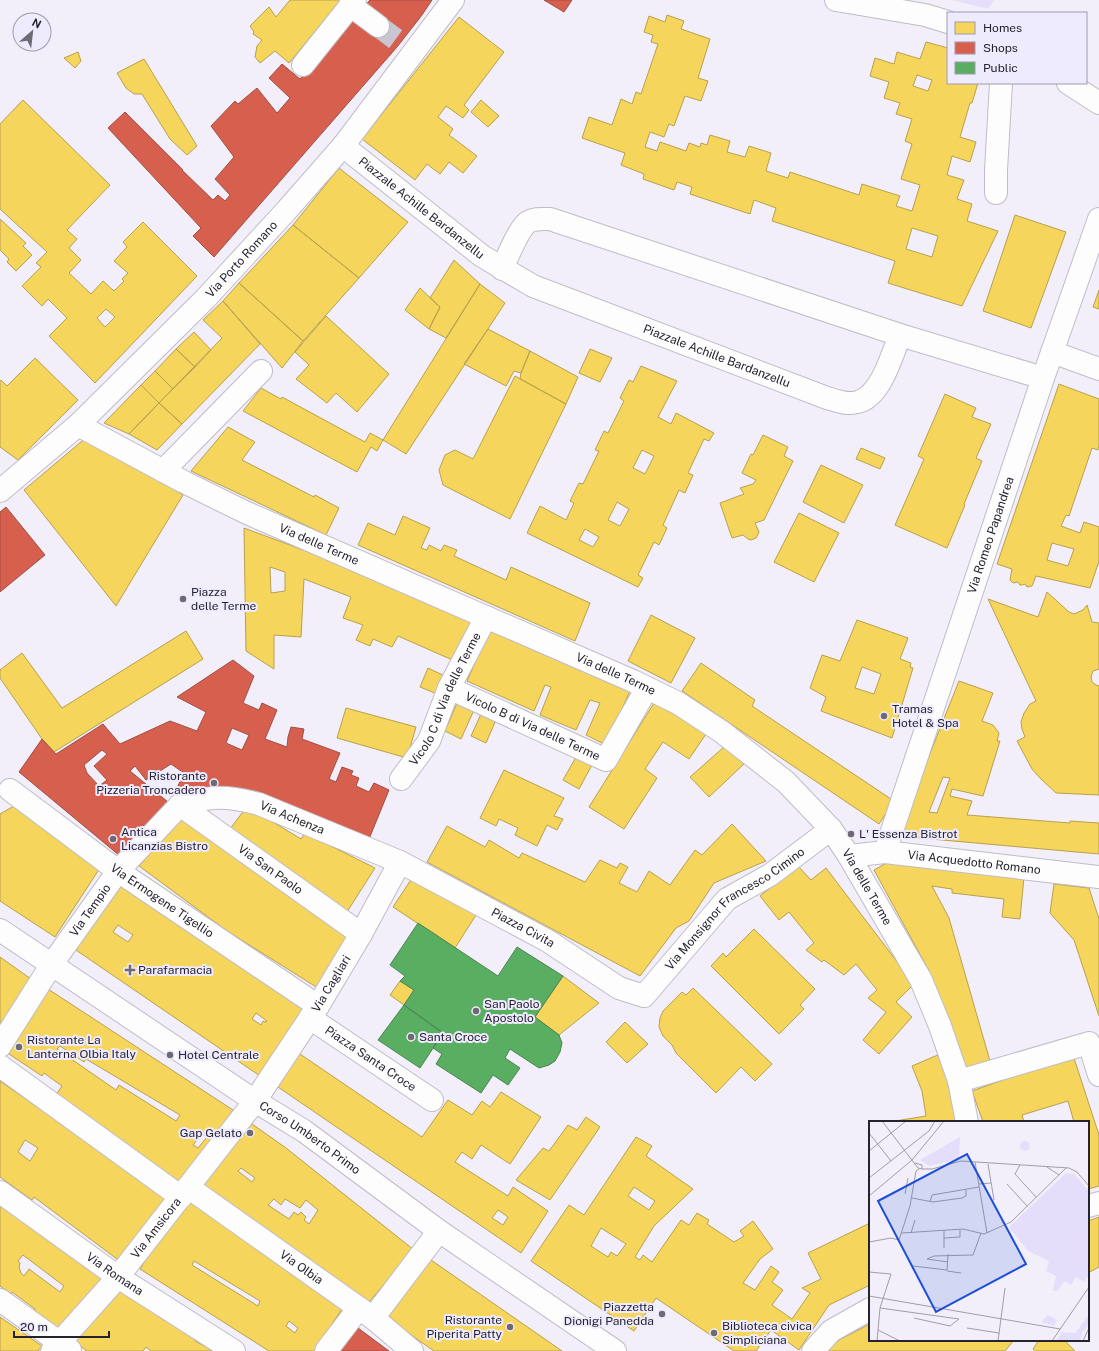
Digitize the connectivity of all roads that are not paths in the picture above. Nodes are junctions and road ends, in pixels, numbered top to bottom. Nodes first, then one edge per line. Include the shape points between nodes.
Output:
1 (453, 0) edge
2 (836, 0) edge
3 (353, 3) edge
4 (947, 22) edge
5 (378, 26) tunnel mouth
6 (303, 65) dead end
7 (1001, 84) edge
8 (1070, 84) edge
9 (1099, 103) edge
10 (343, 146) junction
11 (996, 193) dead end
12 (1099, 219) edge
13 (502, 269) junction
14 (900, 335) junction
15 (1052, 352) junction
16 (1099, 369) edge
17 (261, 371) dead end
18 (1044, 378) junction
19 (78, 425) junction
20 (163, 471) junction
21 (3, 481) edge
22 (486, 617) junction
23 (449, 688) junction
24 (647, 688) junction
25 (401, 779) dead end
26 (10, 790) dead end
27 (180, 805) junction
28 (832, 829) junction
29 (885, 852) junction
30 (849, 856) junction
31 (400, 862) junction
32 (118, 871) junction
33 (1099, 877) edge
34 (0, 930) edge
35 (361, 934) junction
36 (52, 964) junction
37 (644, 996) joint
38 (314, 1012) junction
39 (0, 1046) edge
40 (0, 1066) edge
41 (1099, 1075) edge
42 (959, 1081) junction
43 (432, 1100) dead end
44 (255, 1101) junction
45 (967, 1121) edge
46 (0, 1192) edge
47 (185, 1192) junction
48 (1099, 1203) edge
49 (1089, 1206) edge
50 (439, 1231) junction
51 (118, 1278) junction
52 (0, 1300) edge
53 (869, 1310) edge
54 (366, 1313) junction
55 (61, 1348) edge
56 (234, 1351) edge
57 (326, 1351) edge
58 (412, 1351) edge
59 (615, 1351) edge
60 (813, 1351) edge

1 - 10 street, Via Porto Romano via 408,47
2 - 4 street via 925,15
3 - 5 street
3 - 6 street
7 - 11 street
8 - 9 street
10 - 13 street, Piazzale Achille Bardanzellu
10 - 19 street, Via Porto Romano via 206,298
12 - 15 street, Via Romeo Papandrea
13 - 14 street via 527,223 536,219 550,219
13 - 14 street, Piazzale Achille Bardanzellu via 533,286 843,403 858,402 871,394 882,381
14 - 18 street
15 - 16 street
15 - 18 street, Via Romeo Papandrea
17 - 20 street
18 - 29 street, Via Romeo Papandrea
19 - 20 street, Via delle Terme
19 - 21 street, Via Porto Romano
20 - 22 street, Via delle Terme via 246,513
22 - 23 street, Vicolo C di Via delle Terme
22 - 24 street, Via delle Terme
23 - 24 street, Vicolo B di Via delle Terme via 606,760
23 - 25 street, Vicolo C di Via delle Terme via 429,741
24 - 28 street, Via delle Terme via 678,703 722,732 786,782
26 - 32 street, Via Ermogene Tigellio
27 - 31 street, Via Achenza via 211,798 236,798 260,804
27 - 32 street, Via Tempio
27 - 35 street, Via San Paolo
28 - 30 street, Via delle Terme
28 - 37 street, Via Monsignor Francesco Cimino via 770,875 727,899
29 - 30 street, Via Acquedotto Romano
29 - 33 street, Via Acquedotto Romano
30 - 42 street, Via delle Terme via 921,980
31 - 35 street, Via Cagliari
31 - 37 street, Piazza Civita via 548,941 619,988
32 - 36 street, Via Tempio
32 - 38 street, Via Ermogene Tigellio
34 - 36 street, Corso Umberto Primo
35 - 38 street, Via Cagliari
36 - 39 street, Via Tempio
36 - 44 street, Corso Umberto Primo
38 - 43 street, Piazza Santa Croce
38 - 44 street, Via Cagliari
40 - 47 street, Via Olbia
41 - 42 street via 1089,1043
42 - 45 street, Via delle Terme
44 - 47 street, Via Amsicora
44 - 50 street, Corso Umberto Primo via 304,1131
46 - 51 street, Via Romana
47 - 51 street, Via Amsicora
47 - 54 street, Via Olbia
48 - 49 street
50 - 54 street
50 - 59 street, Corso Umberto Primo
51 - 55 street, Via Amsicora
51 - 56 street, Via Romana
52 - 55 street
53 - 60 street via 831,1331
54 - 57 street
54 - 58 street, Via Olbia

